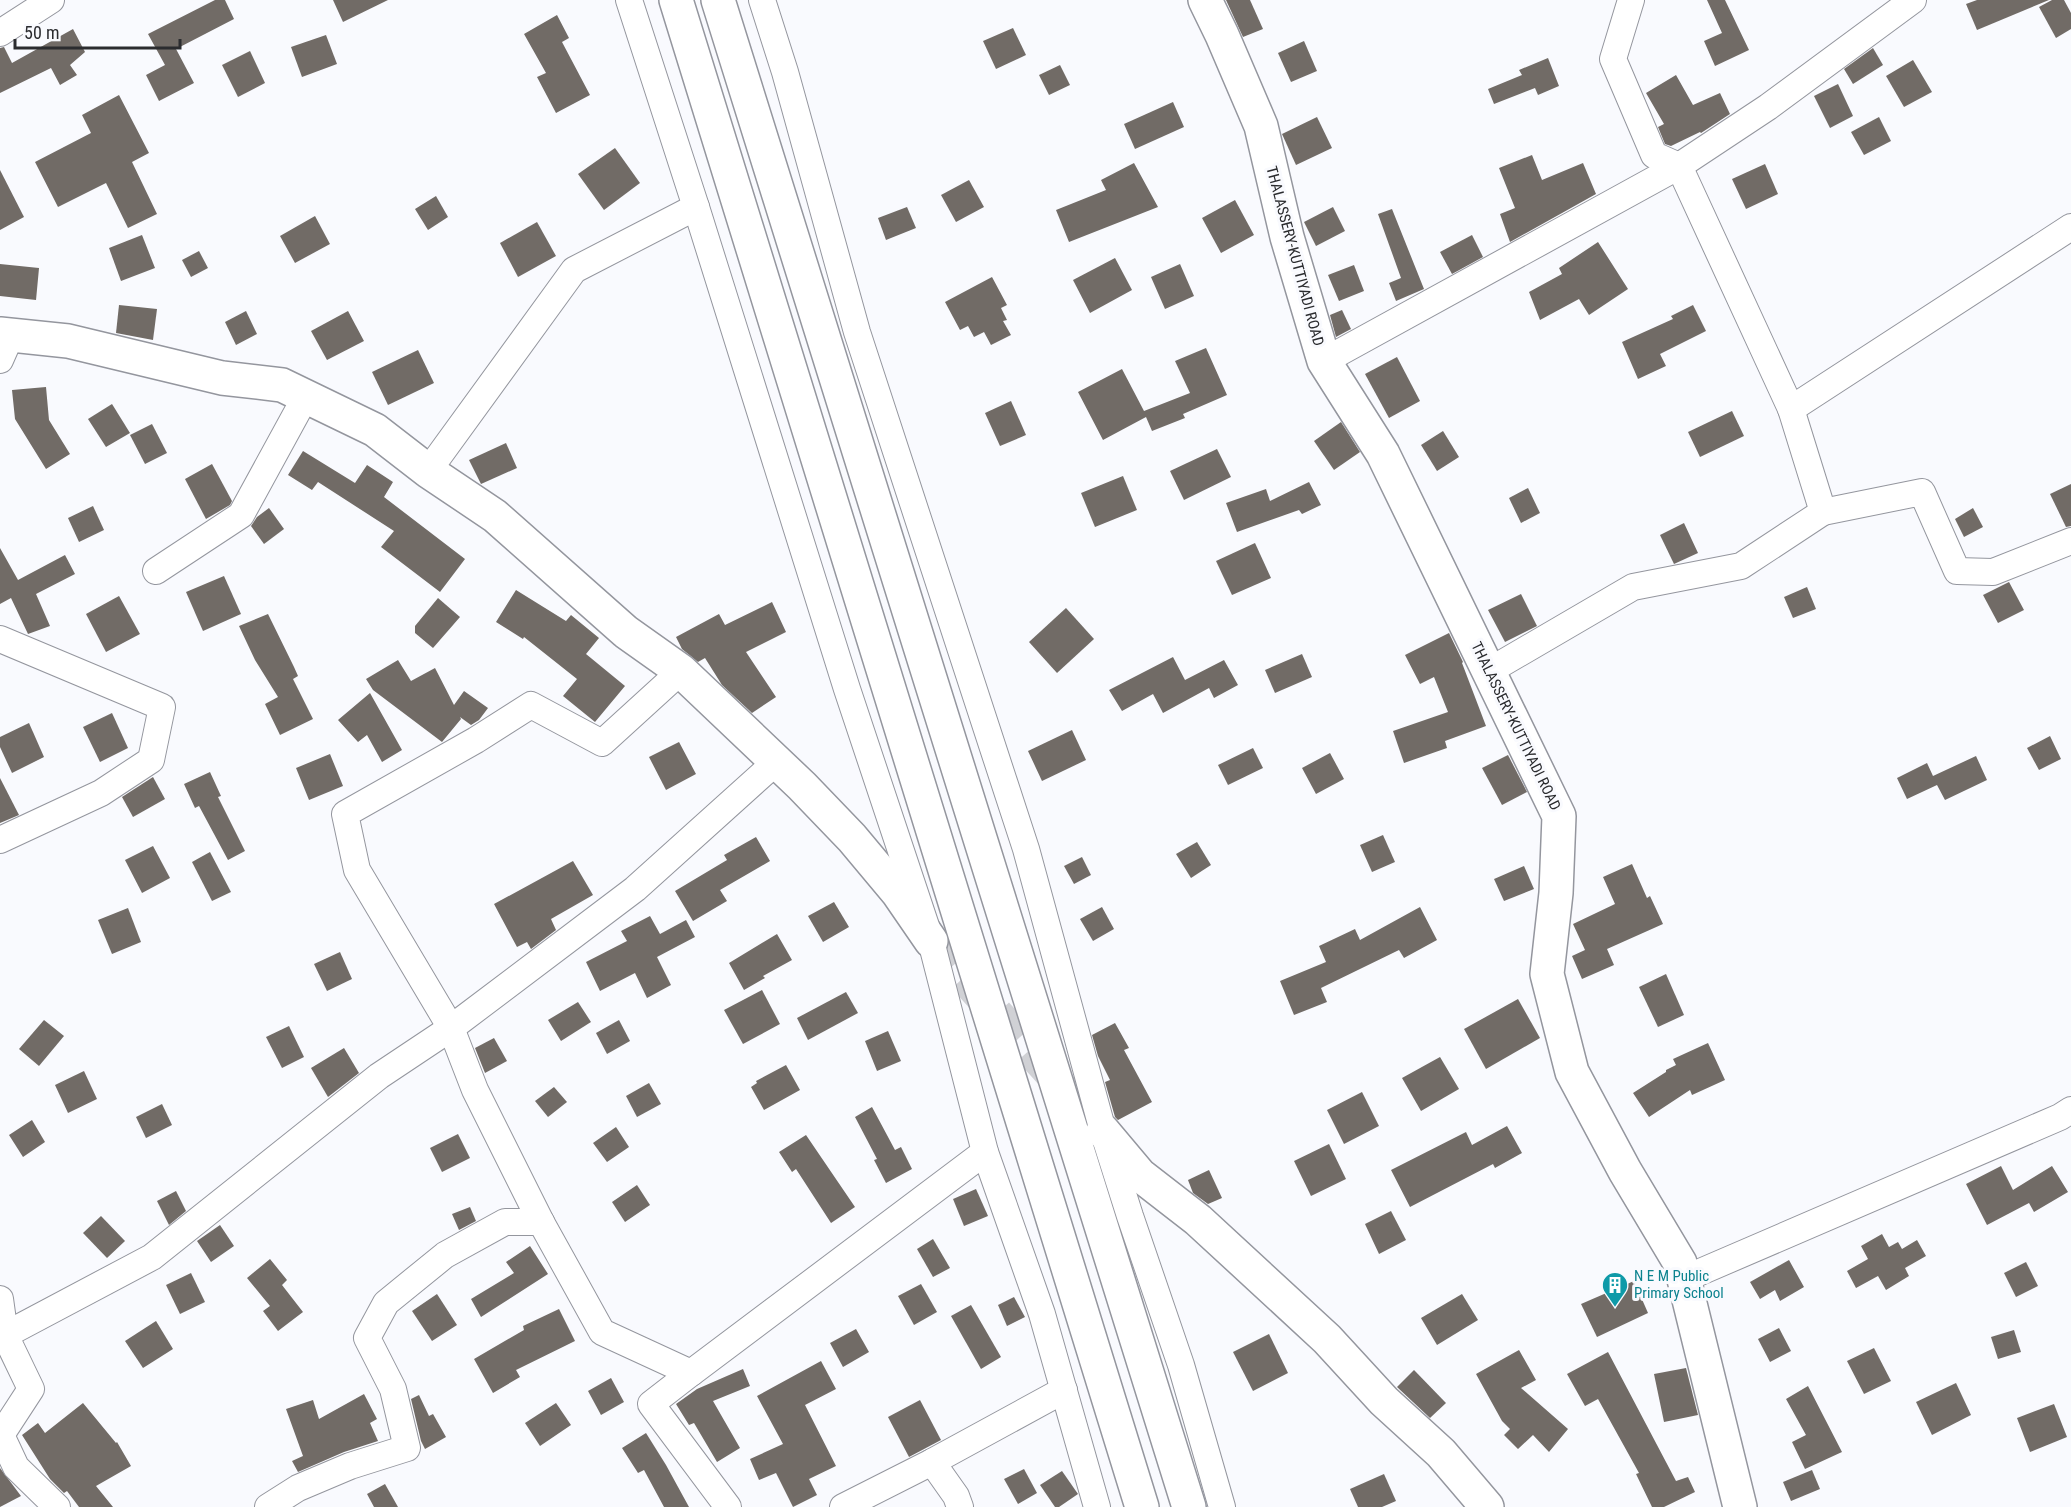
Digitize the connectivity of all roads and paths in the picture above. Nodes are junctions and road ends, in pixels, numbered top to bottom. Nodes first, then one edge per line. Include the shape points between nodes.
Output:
1 (51, 0) edge
2 (629, 0) edge
3 (676, 0) edge
4 (718, 0) edge
5 (762, 0) edge
6 (1205, 0) edge
7 (1631, 0) edge
8 (1913, 0) edge
9 (0, 33) edge
10 (1679, 166) junction
11 (696, 207) junction
12 (2071, 227) edge
13 (4, 343) edge
14 (1324, 361) junction
15 (306, 396) junction
16 (1791, 409) junction
17 (428, 471) junction
18 (1823, 512) junction
19 (2071, 541) edge
20 (156, 571) dead end
21 (0, 639) edge
22 (681, 671) junction
23 (1489, 671) junction
24 (777, 762) junction
25 (0, 840) edge
26 (931, 941) junction
27 (451, 1028) junction
28 (2071, 1110) edge
29 (1103, 1131) junction
30 (985, 1152) junction
31 (541, 1222) junction
32 (1684, 1279) junction
33 (0, 1299) edge
34 (5, 1335) junction
35 (691, 1373) junction
36 (1064, 1390) junction
37 (932, 1462) junction
38 (57, 1507) edge
39 (268, 1507) edge
40 (728, 1507) edge
41 (843, 1507) edge
42 (960, 1507) edge
43 (1097, 1507) edge
44 (1142, 1507) edge
45 (1189, 1507) edge
46 (1222, 1507) edge
47 (1487, 1507) edge
48 (1740, 1507) edge

1 - 9 street
2 - 11 street
3 - 44 main road
4 - 45 main road
5 - 29 street via 857,332 1026,849
6 - 14 main road, THALASSERY-KUTTIYADI ROAD via 1261,126 1287,237
7 - 10 street via 1613,58 1654,154
8 - 10 street via 1768,107
10 - 14 street
10 - 16 street
11 - 17 street via 574,270
11 - 26 street via 847,689
12 - 16 street
13 - 15 main road via 68,341 222,378 282,385
14 - 23 main road, THALASSERY-KUTTIYADI ROAD via 1383,454
15 - 17 main road via 375,430
15 - 20 street via 241,515
16 - 18 street
17 - 22 main road via 495,516 626,632
18 - 19 street via 1922,492 1957,572 1993,572
18 - 23 street via 1741,566 1633,587
21 - 25 street via 162,707 151,760 101,793
22 - 24 main road
22 - 27 street via 602,744 531,705 345,814 357,870
23 - 32 main road, THALASSERY-KUTTIYADI ROAD via 1559,816 1547,974 1572,1072 1680,1263
24 - 26 main road via 852,838 898,893
24 - 27 street via 635,889
26 - 30 street
27 - 31 street via 475,1090
27 - 34 street via 379,1076 152,1257
28 - 32 street
29 - 46 street via 1181,1365
29 - 47 main road via 1140,1175 1198,1220 1327,1339 1384,1401 1441,1453
30 - 35 street
30 - 36 street via 1042,1314
31 - 35 street via 602,1332
31 - 39 street via 505,1222 445,1255 386,1304 367,1338 393,1389 407,1448 298,1488
32 - 48 main road, THALASSERY-KUTTIYADI ROAD
33 - 34 street
34 - 38 street via 31,1389 1,1435 16,1467
35 - 40 street via 651,1404
36 - 37 street
36 - 43 street
37 - 41 street
37 - 42 street

